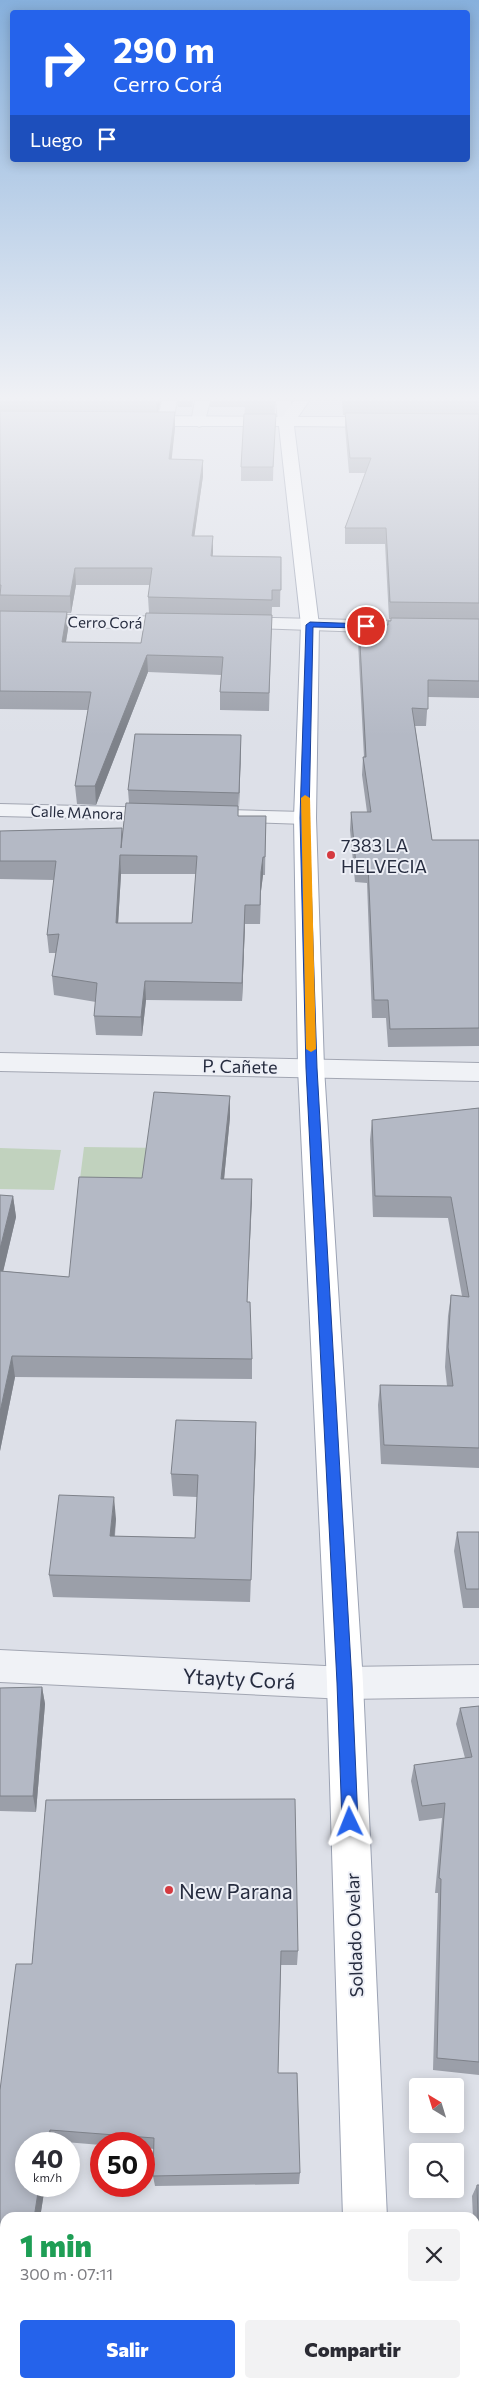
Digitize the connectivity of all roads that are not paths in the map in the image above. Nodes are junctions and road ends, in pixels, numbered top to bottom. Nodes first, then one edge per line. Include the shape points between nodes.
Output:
1 (300, 512) edge
2 (0, 620) edge
3 (200, 623) edge
4 (220, 623) edge
5 (310, 625) junction
6 (409, 627) edge
7 (0, 810) edge
8 (177, 815) edge
9 (206, 816) edge
10 (305, 818) junction
11 (0, 1062) edge
12 (311, 1068) junction
13 (479, 1072) edge
14 (0, 1666) edge
15 (479, 1681) edge
16 (345, 1683) junction
17 (365, 2212) edge

1 - 5 main road, Soldado Ovelar
2 - 3 street, Cerro Corá
4 - 5 street
5 - 6 street
5 - 10 main road, Soldado Ovelar
7 - 8 street, Calle MAnora
9 - 10 street
10 - 12 main road, Soldado Ovelar
11 - 12 street, P. Cañete
12 - 13 street, P. Cañete
12 - 16 main road, Soldado Ovelar
14 - 16 street, Ytayty Corá
15 - 16 street, Ytayty Corá
16 - 17 main road, Soldado Ovelar

